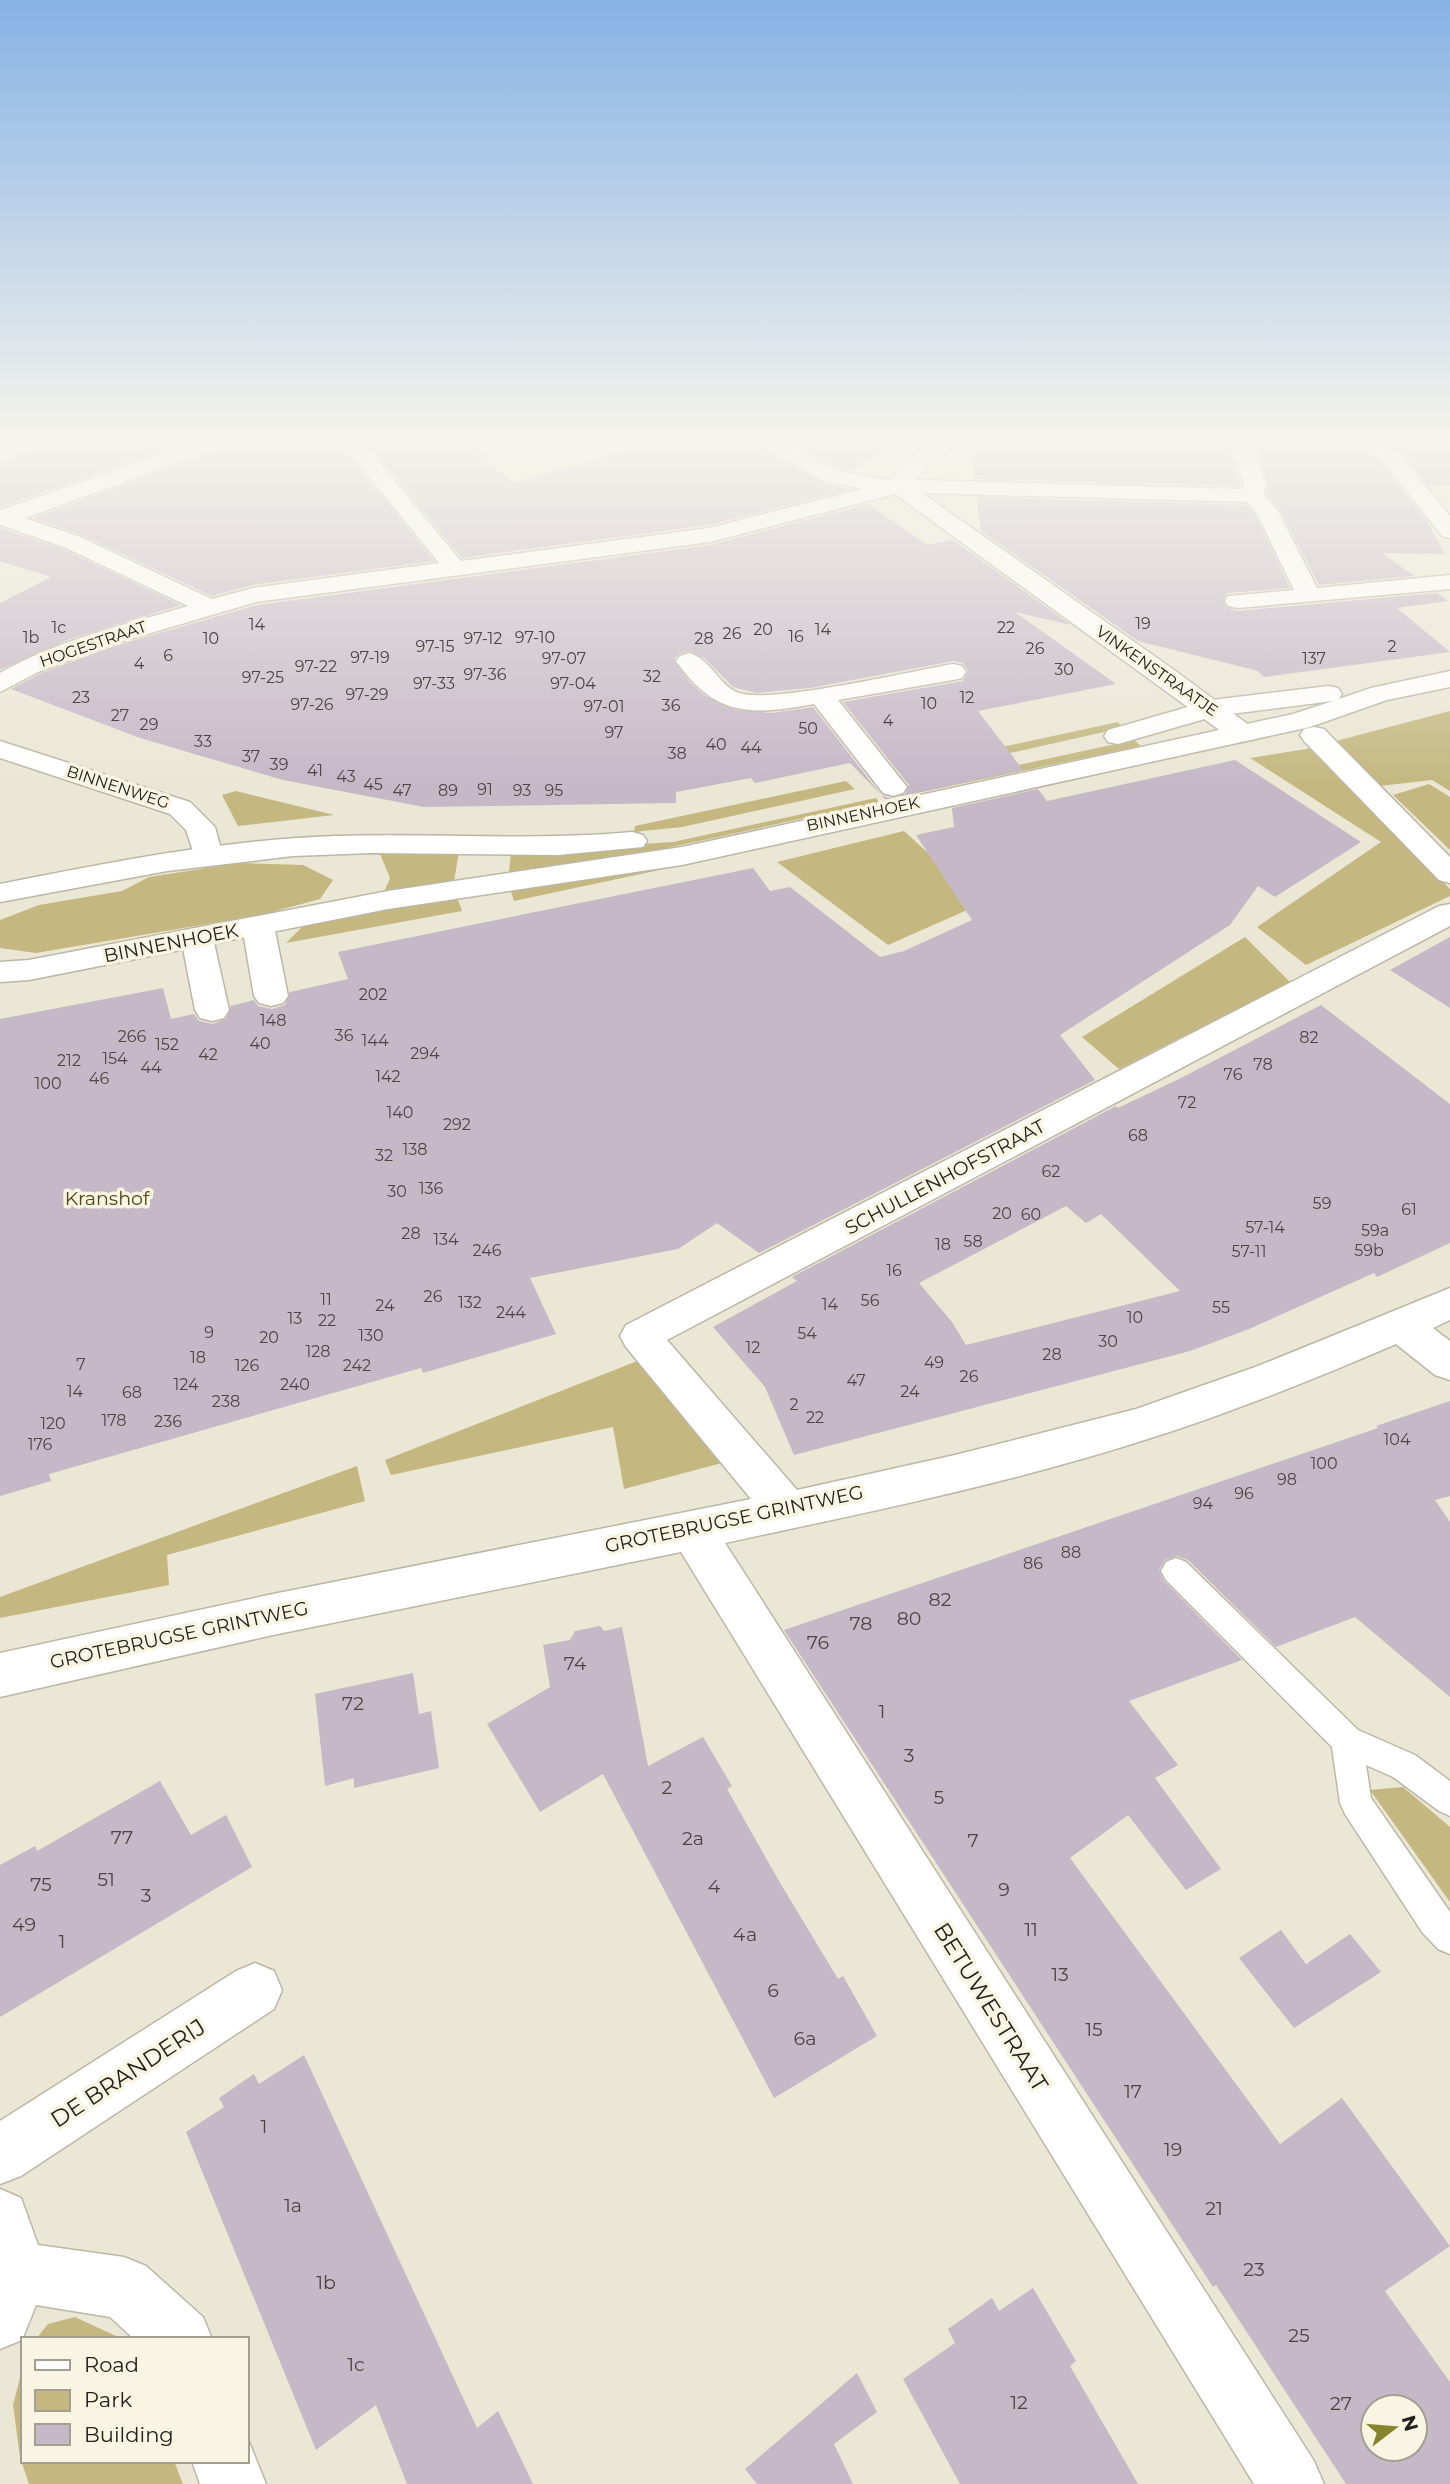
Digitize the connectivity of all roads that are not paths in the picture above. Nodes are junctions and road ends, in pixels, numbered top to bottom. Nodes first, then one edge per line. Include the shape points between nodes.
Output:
1 (95, 553) edge
2 (442, 553) edge
3 (567, 553) edge
4 (993, 553) edge
5 (1288, 553) edge
6 (454, 567) junction
7 (1450, 582) edge
8 (1308, 594) junction
9 (1237, 601) dead end
10 (209, 607) junction
11 (689, 661) dead end
12 (953, 672) dead end
13 (1450, 679) edge
14 (0, 684) edge
15 (1380, 694) junction
16 (821, 696) junction
17 (1212, 708) junction
18 (1243, 734) junction
19 (1314, 735) dead end
20 (0, 749) edge
21 (893, 787) junction
22 (336, 845) junction
23 (207, 850) junction
24 (1450, 874) edge
25 (35, 886) junction
26 (0, 893) edge
27 (0, 901) edge
28 (341, 909) junction
29 (1450, 913) edge
30 (258, 926) junction
31 (197, 938) junction
32 (0, 972) edge
33 (271, 996) dead end
34 (212, 1010) dead end
35 (1450, 1303) edge
36 (1401, 1325) junction
37 (1450, 1364) edge
38 (787, 1510) junction
39 (692, 1530) junction
40 (1176, 1571) dead end
41 (0, 1675) edge
42 (1347, 1740) junction
43 (1450, 1800) edge
44 (1450, 1937) edge
45 (255, 1990) dead end
46 (0, 2155) edge
47 (6, 2269) edge
48 (179, 2337) edge
49 (226, 2463) edge
50 (233, 2484) edge
51 (1291, 2484) edge

1 - 10 street
2 - 6 street
3 - 6 street, HOGESTRAAT
4 - 17 street, VINKENSTRAATJE
5 - 8 street
6 - 10 street, HOGESTRAAT via 254,595
7 - 8 street
8 - 9 street
10 - 14 street, HOGESTRAAT via 89,644 29,667
11 - 16 street via 730,700 771,704
12 - 16 street
13 - 15 street, BINNENHOEK
15 - 17 street, BINNENHOEK via 1310,695
15 - 18 street, BINNENHOEK via 1300,722
16 - 21 street
17 - 18 street, VINKENSTRAATJE
17 - 21 street, BINNENHOEK via 1138,732
18 - 28 street, BINNENHOEK via 682,856
19 - 24 street
20 - 23 street, BINNENWEG via 180,808 200,827
21 - 22 street, BINNENHOEK via 662,838 606,844
22 - 23 street, BINNENHOEK
22 - 28 street, BINNENHOEK via 369,873 366,890
23 - 25 street, BINNENHOEK
25 - 26 street, BINNENHOEK
25 - 27 street, BINNENHOEK
28 - 30 street, BINNENHOEK
29 - 38 street, SCHULLENHOFSTRAAT via 640,1336
30 - 31 street, BINNENHOEK
30 - 33 street
31 - 32 street, BINNENHOEK
31 - 34 street
35 - 36 street, GROTEBRUGSE GRINTWEG
36 - 37 street
36 - 38 street, GROTEBRUGSE GRINTWEG via 1245,1389 1092,1438
38 - 39 street, GROTEBRUGSE GRINTWEG
39 - 41 street, GROTEBRUGSE GRINTWEG via 170,1634
39 - 51 street, BETUWESTRAAT
40 - 42 lane
42 - 43 lane via 1404,1766
42 - 44 lane via 1356,1803
45 - 46 street, DE BRANDERIJ
47 - 48 street via 124,2288
49 - 50 street

